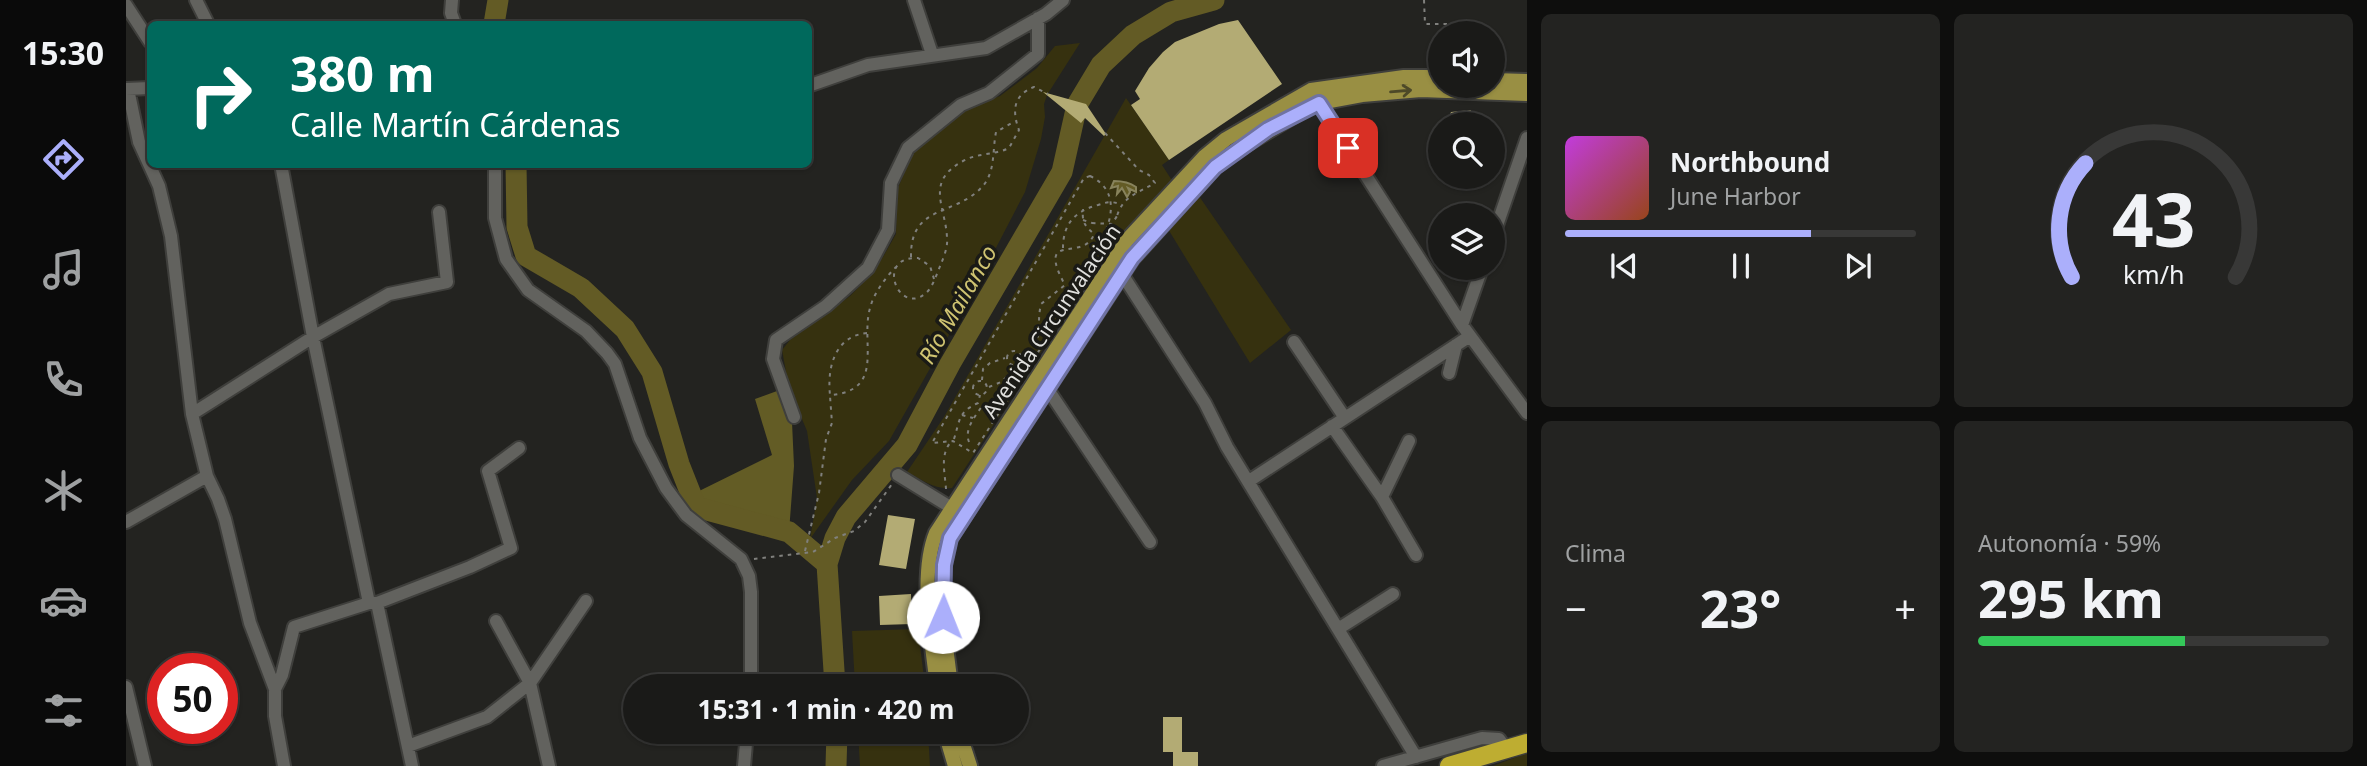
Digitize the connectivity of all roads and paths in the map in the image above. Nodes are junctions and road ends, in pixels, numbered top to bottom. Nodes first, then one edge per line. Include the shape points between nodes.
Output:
1 (196, 0) edge
2 (452, 0) edge
3 (914, 0) edge
4 (1063, 0) edge
5 (1424, 0) edge
6 (126, 5) edge
7 (1038, 18) junction
8 (206, 21) edge
9 (454, 21) edge
10 (1428, 24) edge
11 (147, 37) edge
12 (932, 54) junction
13 (1428, 78) edge
14 (1505, 80) edge
15 (1527, 81) edge
16 (812, 85) edge
17 (147, 88) edge
18 (127, 89) edge
19 (1311, 90) junction
20 (1048, 94) dead end
21 (1527, 94) edge
22 (1319, 103) junction
23 (1015, 121) junction
24 (1105, 133) dead end
25 (1527, 138) edge
26 (994, 153) junction
27 (147, 160) edge
28 (151, 168) edge
29 (282, 168) edge
30 (495, 168) edge
31 (1188, 186) junction
32 (1112, 201) junction
33 (1505, 203) edge
34 (1121, 204) junction
35 (1083, 209) junction
36 (941, 210) junction
37 (439, 212) dead end
38 (1082, 219) junction
39 (1063, 249) junction
40 (911, 258) junction
41 (899, 264) junction
42 (1115, 270) junction
43 (934, 279) junction
44 (1478, 280) edge
45 (1462, 325) junction
46 (867, 333) junction
47 (1470, 336) junction
48 (313, 337) junction
49 (1294, 342) dead end
50 (1043, 344) dead end
51 (1456, 345) junction
52 (1021, 356) junction
53 (1006, 358) junction
54 (1012, 365) junction
55 (1449, 373) dead end
56 (982, 381) junction
57 (988, 388) junction
58 (1047, 388) junction
59 (830, 395) junction
60 (980, 395) junction
61 (988, 409) dead end
62 (1527, 413) edge
63 (192, 414) junction
64 (960, 415) junction
65 (794, 417) dead end
66 (1345, 418) junction
67 (974, 419) junction
68 (1332, 426) junction
69 (952, 441) junction
70 (969, 442) dead end
71 (1409, 442) dead end
72 (519, 448) dead end
73 (972, 453) dead end
74 (898, 475) joint
75 (207, 476) junction
76 (1249, 481) junction
77 (946, 489) dead end
78 (1382, 498) junction
79 (958, 512) junction
80 (126, 522) edge
81 (1150, 542) dead end
82 (804, 553) junction
83 (1416, 555) dead end
84 (741, 559) junction
85 (928, 576) junction
86 (944, 577) junction
87 (1393, 594) dead end
88 (586, 601) dead end
89 (373, 603) junction
90 (496, 621) dead end
91 (1338, 629) junction
92 (751, 674) edge
93 (936, 674) edge
94 (950, 674) edge
95 (530, 683) junction
96 (126, 687) edge
97 (275, 690) junction
98 (1527, 743) edge
99 (746, 744) edge
100 (949, 744) edge
101 (963, 744) edge
102 (408, 746) junction
103 (1416, 757) junction
104 (1495, 757) edge
105 (145, 766) edge
106 (284, 766) edge
107 (412, 766) edge
108 (549, 766) edge
109 (744, 766) edge
110 (955, 766) edge
111 (970, 766) edge
112 (1383, 766) edge
113 (1449, 766) edge

1 - 8 street
2 - 9 street
3 - 12 street
4 - 7 street
5 - 10 path
6 - 11 street
7 - 12 street via 986,48
7 - 65 street via 1038,54 989,93 961,105 908,148 891,183 888,230 868,268 826,306 776,340 773,359
12 - 16 street via 868,65
13 - 19 main road, Avenida Circunvalación
14 - 15 main road
17 - 18 street
18 - 27 street
19 - 22 street
19 - 31 main road, Avenida Circunvalación via 1226,139 1204,157
20 - 23 path via 1034,87 1020,96 1014,107
22 -> 21 main road, Avenida Circunvalación via 1421,90
22 - 31 main road, Avenida Circunvalación via 1268,129
22 - 45 street
23 - 26 path via 996,132
23 - 26 path via 1019,130 1015,140 1009,148
24 - 34 path via 1155,183
25 - 33 street
26 - 36 path via 980,190
26 - 36 path via 965,160 947,174 938,195
28 - 63 street via 171,236
29 - 48 street
30 - 84 street via 495,218 506,259 528,290 586,331 615,364 640,438 666,488 686,516
31 - 42 main road, Avenida Circunvalación via 1132,258
32 - 34 path
32 - 35 path
32 - 50 path via 1110,221 1098,247 1102,253
32 - 69 path via 1098,180 1084,178 932,443
34 - 38 path, bridge via 1112,224
35 - 38 path
35 - 39 path via 1069,222
36 - 40 path via 922,222 914,236
36 - 43 path via 946,250
37 - 48 street via 447,282 388,294
38 - 39 path via 1094,234 1092,240
39 - 52 path via 1054,261 1065,285 1041,304 1040,336
40 - 41 path
40 - 43 path via 925,261
41 - 43 path via 894,282 905,296 924,295
41 - 46 path via 870,306
42 - 58 main road, Avenida Circunvalación
42 - 76 street via 1205,403
42 - 79 main road, Avenida Circunvalación
44 - 45 street
45 - 47 street
46 - 59 path via 839,347 829,370
46 - 59 path via 864,378 848,392
47 - 51 street
47 - 62 street
48 - 63 street
48 - 89 street
49 - 66 street
51 - 55 street
51 - 66 street
52 - 53 path via 1014,351
52 - 54 path via 1019,363
53 - 54 path
53 - 56 path via 983,369
54 - 57 path via 1012,375
56 - 57 path
56 - 60 path via 973,387
57 - 60 path
58 - 79 main road, Avenida Circunvalación
58 - 81 street
59 - 82 path via 832,423
60 - 64 path via 978,403
61 - 67 path via 982,406
63 - 75 street
64 - 67 path
64 - 69 path
66 - 68 street
67 - 70 path via 967,434
68 - 76 street
68 - 78 street
69 - 73 path
69 - 77 path via 944,457
71 - 78 street
72 - 89 street via 488,471 511,548
74 - 79 street
74 - 82 path via 865,523
75 - 80 street
75 - 97 street via 218,499 250,623
76 - 91 street
78 - 83 street
79 - 85 main road, Avenida Circunvalación via 931,544
79 - 86 main road, Avenida Circunvalación via 946,548
82 - 84 path
84 - 92 street via 751,592
85 - 86 street
85 - 93 main road, Avenida Circunvalación
86 - 94 main road, Avenida Circunvalación
87 - 91 street
88 - 95 street
89 - 97 street via 294,627
89 - 102 street
90 - 95 street
91 - 103 street
95 - 102 street via 487,717
95 - 108 street
96 - 105 street
97 - 106 street
98 - 104 highway
99 - 109 street
100 - 110 main road
101 - 111 main road
102 - 107 street
103 - 104 street via 1482,738 1499,738 1504,742
103 - 112 street
104 - 113 highway

